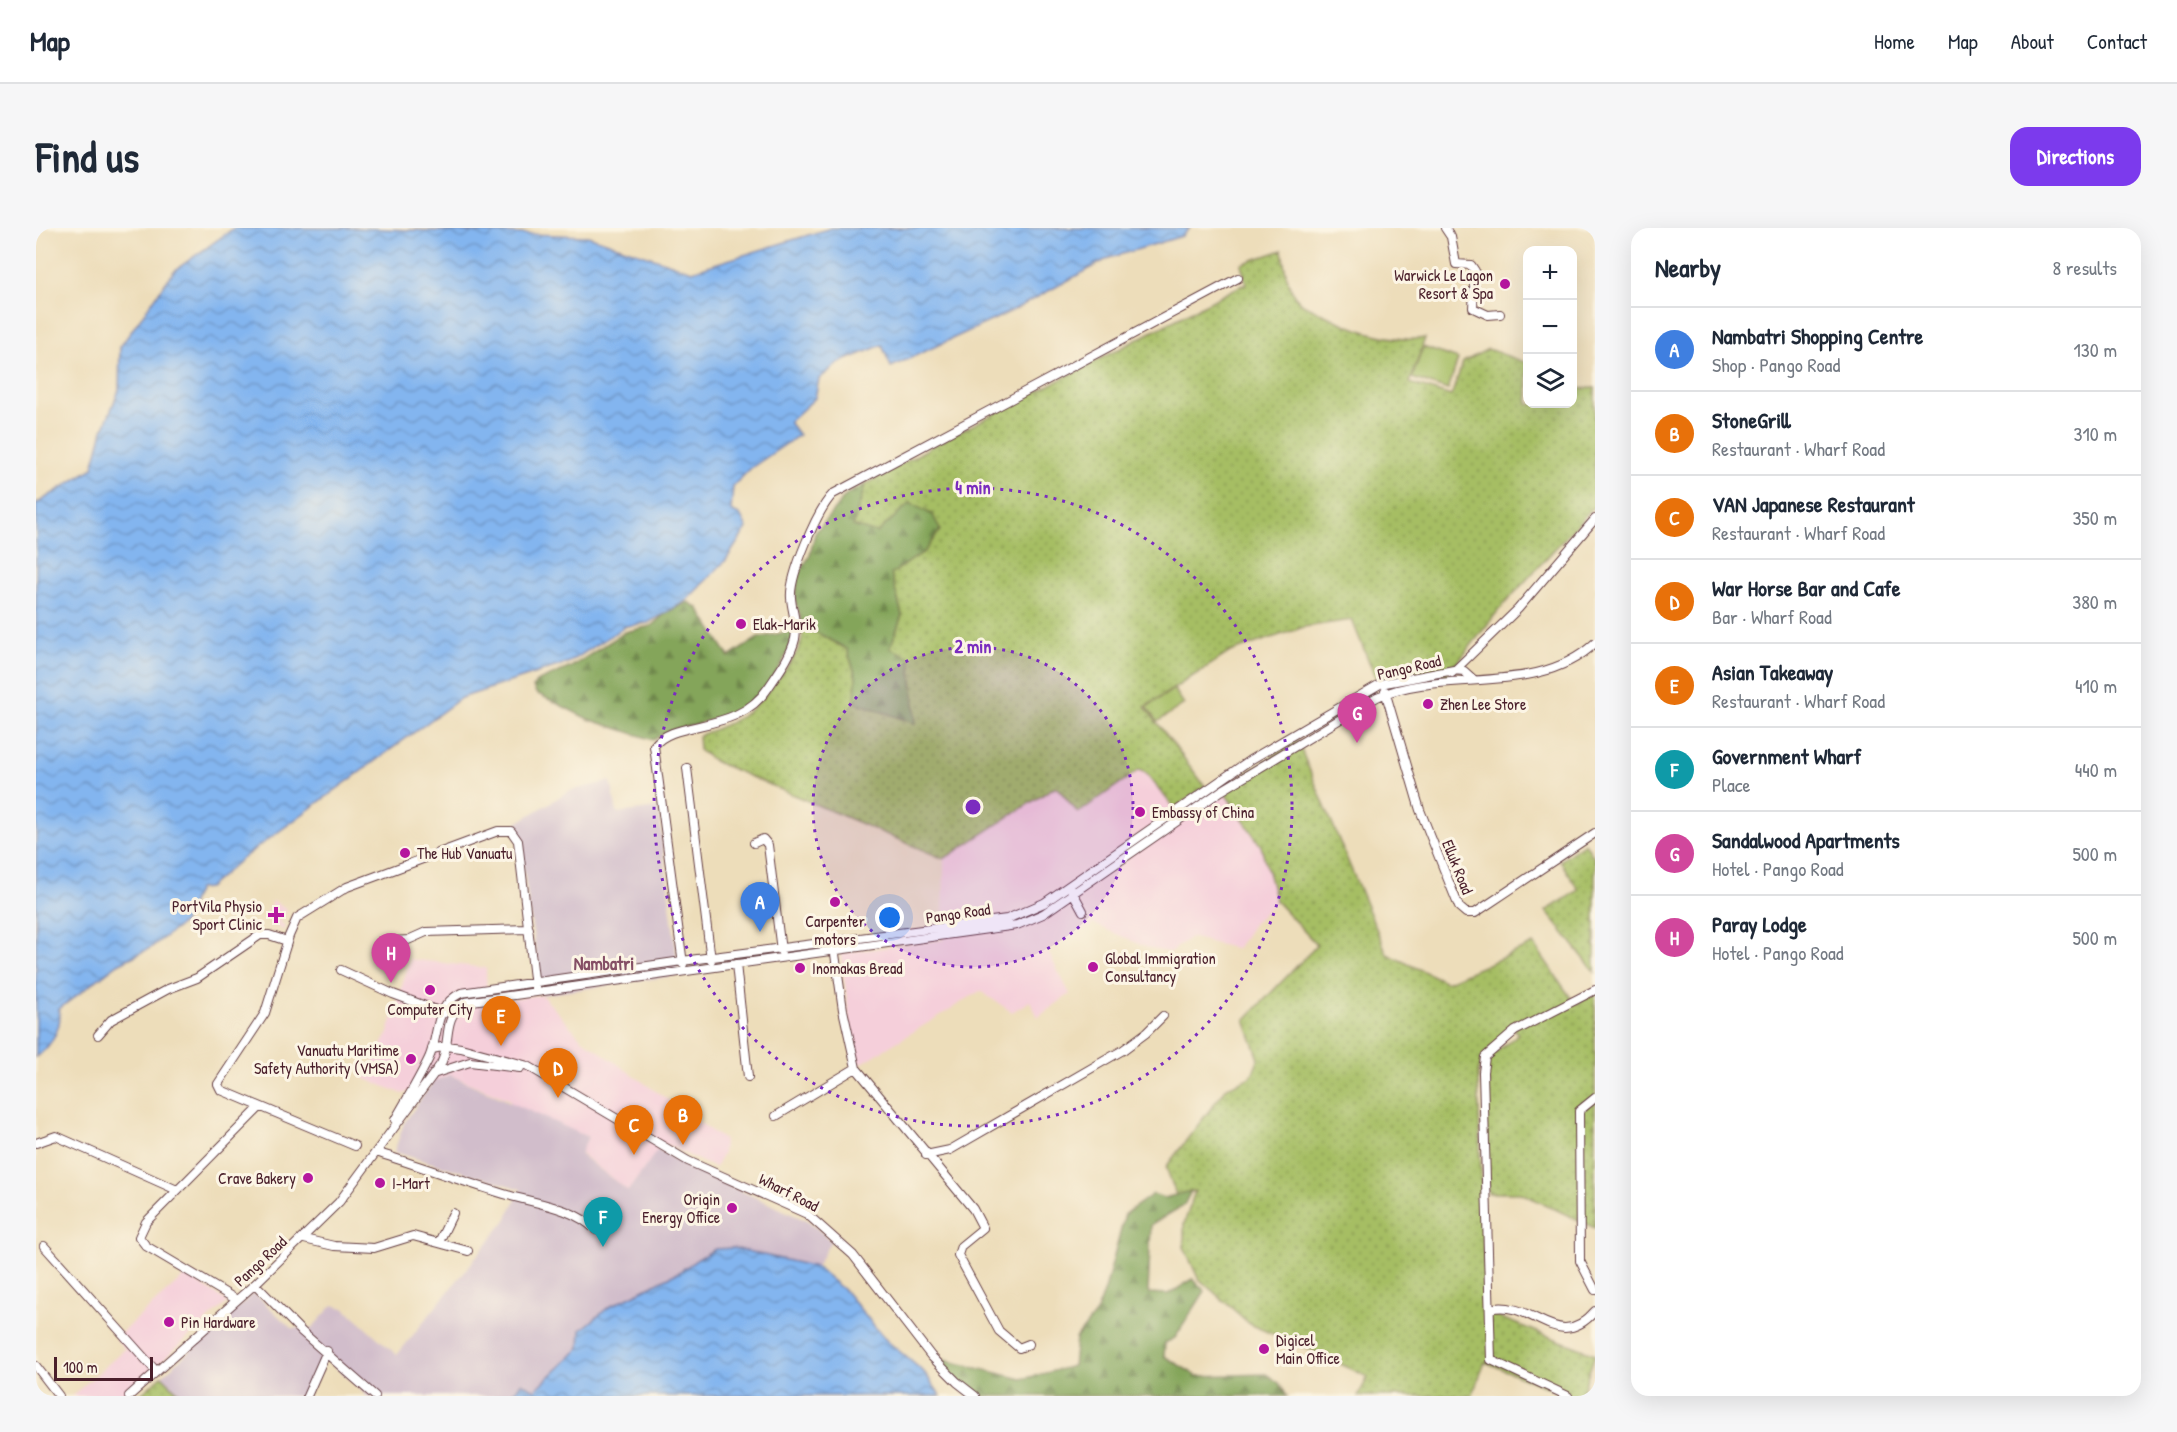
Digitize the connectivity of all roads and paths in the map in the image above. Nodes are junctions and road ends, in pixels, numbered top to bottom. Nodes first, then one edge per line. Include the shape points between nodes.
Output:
1 (1445, 228) edge
2 (1238, 278) dead end
3 (1500, 314) dead end
4 (1595, 519) edge
5 (1595, 643) edge
6 (1454, 670) junction
7 (1474, 680) junction
8 (1445, 681) junction
9 (1382, 683) junction
10 (1386, 693) junction
11 (687, 768) dead end
12 (1595, 833) edge
13 (754, 843) dead end
14 (1068, 886) junction
15 (1074, 893) junction
16 (1083, 911) dead end
17 (528, 929) junction
18 (287, 941) junction
19 (394, 941) dead end
20 (834, 947) junction
21 (780, 948) junction
22 (710, 957) junction
23 (782, 959) junction
24 (682, 961) junction
25 (736, 964) junction
26 (713, 967) junction
27 (341, 970) dead end
28 (684, 971) junction
29 (535, 982) junction
30 (1595, 990) edge
31 (536, 991) junction
32 (441, 1012) junction
33 (451, 1015) junction
34 (1163, 1016) dead end
35 (98, 1035) dead end
36 (447, 1046) junction
37 (431, 1051) junction
38 (445, 1065) junction
39 (856, 1068) junction
40 (542, 1073) junction
41 (748, 1077) dead end
42 (1595, 1098) edge
43 (260, 1107) junction
44 (776, 1116) dead end
45 (391, 1130) junction
46 (36, 1143) edge
47 (355, 1146) dead end
48 (376, 1152) junction
49 (926, 1155) junction
50 (177, 1190) junction
51 (453, 1213) dead end
52 (596, 1230) dead end
53 (304, 1239) junction
54 (439, 1242) junction
55 (44, 1246) dead end
56 (468, 1251) dead end
57 (255, 1284) junction
58 (1595, 1290) edge
59 (237, 1300) junction
60 (1490, 1310) junction
61 (1595, 1311) edge
62 (1029, 1344) dead end
63 (327, 1351) junction
64 (36, 1366) edge
65 (156, 1371) junction
66 (59, 1396) edge
67 (129, 1396) edge
68 (307, 1396) edge
69 (375, 1396) edge
70 (975, 1396) edge
71 (1568, 1396) edge

1 - 3 street via 1456,264 1471,265 1475,271 1473,308 1488,315
2 - 24 street via 833,494 823,504 793,575 790,597 795,640 766,691 734,718 665,735 654,746
4 - 6 street via 1518,609
5 - 7 street, Pango Road via 1563,664
6 - 7 street, Pango Road via 1464,671
6 - 8 street
6 - 9 street, Pango Road
7 - 8 street, Pango Road
8 - 10 street, Pango Road
9 - 10 street, Elluk Road
9 - 14 street, Pango Road via 1250,760
10 - 12 street, Elluk Road via 1420,810 1459,907 1466,913 1475,912
10 - 15 street, Pango Road via 1248,773
11 - 22 street
13 - 21 street via 763,839 768,845
14 - 15 street
14 - 20 street, Pango Road via 1031,911 1007,919
15 - 16 street
15 - 20 street, Pango Road via 1043,914 1017,925
17 - 18 street via 517,837 505,830 347,887 297,918
17 - 19 street via 426,932
17 - 29 street
18 - 35 street via 260,935 197,978 111,1020
18 - 43 street via 265,1012 218,1084 221,1090
20 - 21 street, Pango Road
20 - 23 street, Pango Road
20 - 39 street
21 - 22 street, Pango Road
21 - 23 street
22 - 24 street, Pango Road
22 - 26 street
23 - 25 street, Pango Road
24 - 28 street
24 - 29 street, Pango Road
25 - 26 street, Pango Road
25 - 41 street
26 - 28 street, Pango Road
27 - 32 street
28 - 31 street, Pango Road
29 - 31 street
29 - 32 street, Pango Road via 461,993
30 - 60 street via 1515,1031 1485,1057
31 - 33 street, Pango Road via 465,1002
32 - 33 street
32 - 37 street, Pango Road
33 - 36 street, Pango Road
34 - 49 street via 1123,1050 950,1150
36 - 37 street, Wharf Road
36 - 38 street, Pango Road
36 - 40 street, Wharf Road via 508,1059
37 - 38 street
37 - 45 street, Pango Road
38 - 40 street, Wharf Road via 485,1062
38 - 45 street, Pango Road
39 - 44 street
39 - 49 street
40 - 70 street, Wharf Road via 688,1161 789,1204 821,1224 853,1255 940,1366
42 - 58 street via 1579,1111 1578,1146 1580,1261
43 - 47 street
43 - 50 street
45 - 48 street, Pango Road
46 - 50 street via 56,1136
48 - 52 street via 506,1195 570,1211
48 - 53 street, Pango Road via 339,1202
49 - 62 street via 967,1200 983,1226 961,1246 958,1255 999,1331 1019,1348
50 - 59 street via 140,1230 141,1242
51 - 54 street
53 - 54 street via 334,1246 374,1248 413,1236
53 - 57 street, Pango Road
54 - 56 street
55 - 65 street
57 - 59 street, Pango Road
57 - 63 street via 302,1332
59 - 65 street, Pango Road
60 - 61 street via 1508,1308 1565,1329 1582,1324
60 - 71 street via 1491,1360
63 - 68 street
63 - 69 street
64 - 66 street
65 - 67 street, Pango Road

